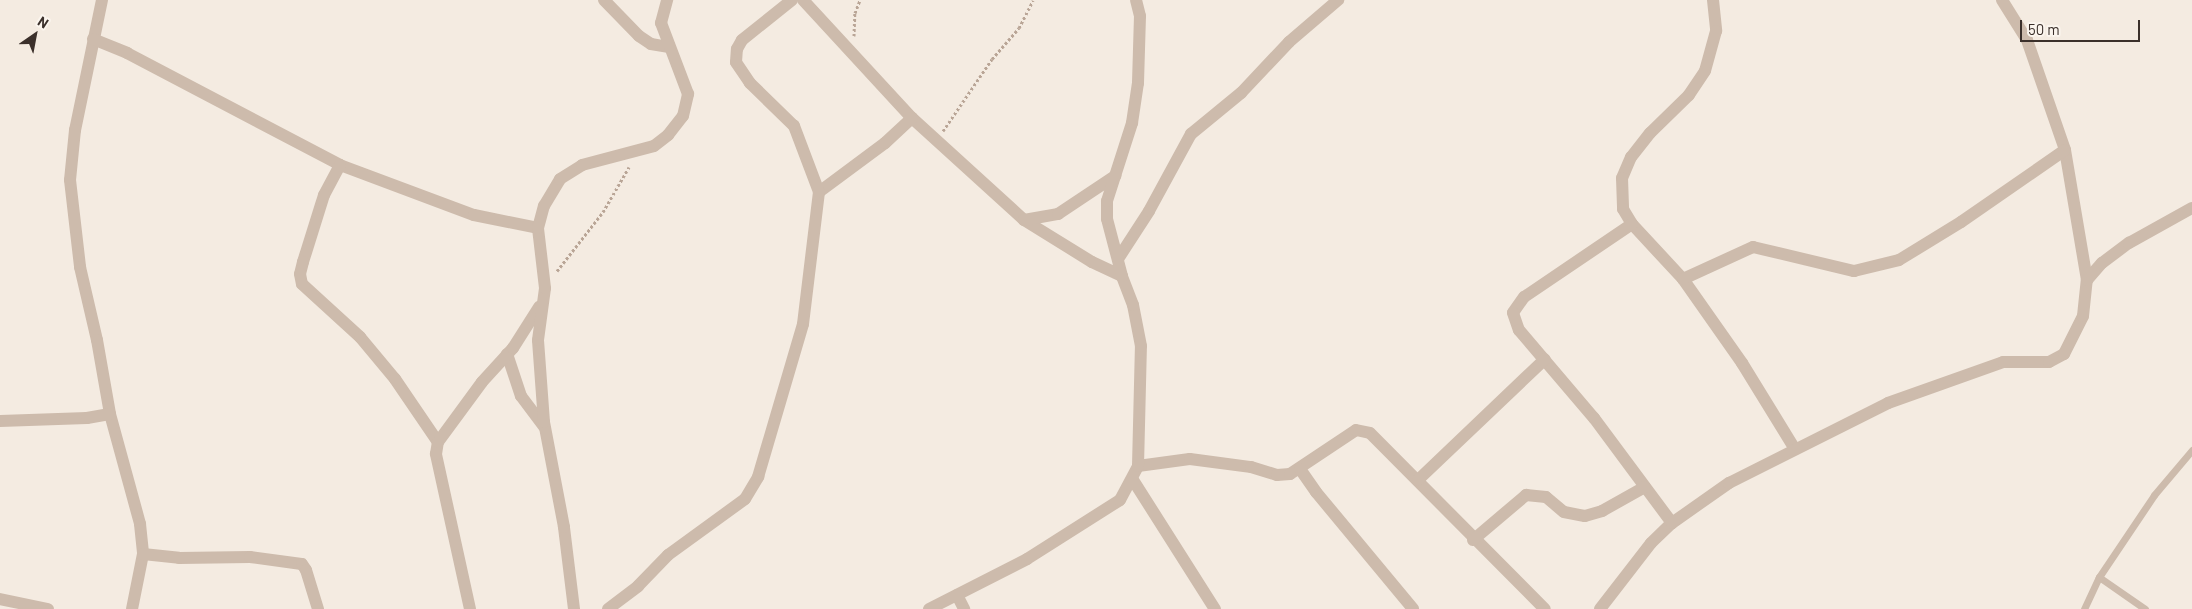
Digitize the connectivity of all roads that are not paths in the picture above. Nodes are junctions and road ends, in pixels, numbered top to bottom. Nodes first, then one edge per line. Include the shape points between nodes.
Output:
1 (102, 0) edge
2 (604, 0) edge
3 (667, 0) edge
4 (792, 0) edge
5 (803, 0) edge
6 (1136, 0) edge
7 (1338, 0) edge
8 (1714, 0) edge
9 (2002, 0) edge
10 (93, 38) junction
11 (668, 47) junction
12 (912, 118) junction
13 (2065, 150) junction
14 (340, 165) junction
15 (1115, 176) junction
16 (819, 192) junction
17 (2192, 208) edge
18 (1024, 220) junction
19 (1632, 224) junction
20 (538, 228) junction
21 (1118, 259) junction
22 (1122, 276) junction
23 (1683, 279) junction
24 (2087, 280) junction
25 (540, 306) junction
26 (507, 354) junction
27 (1545, 359) junction
28 (110, 414) junction
29 (0, 421) edge
30 (544, 426) junction
31 (438, 442) junction
32 (1795, 449) junction
33 (2192, 450) edge
34 (1138, 466) junction
35 (1300, 469) junction
36 (1133, 480) junction
37 (1418, 480) junction
38 (1644, 487) junction
39 (1672, 522) junction
40 (1473, 540) junction
41 (142, 554) junction
42 (2099, 577) junction
43 (957, 595) junction
44 (0, 599) edge
45 (48, 609) edge
46 (132, 609) edge
47 (318, 609) edge
48 (470, 609) edge
49 (574, 609) edge
50 (608, 609) edge
51 (929, 609) edge
52 (964, 609) edge
53 (1214, 609) edge
54 (1413, 609) edge
55 (1545, 609) edge
56 (1600, 609) edge
57 (2084, 609) edge
58 (2144, 609) edge

1 - 10 street
2 - 11 street via 639,36 651,44
3 - 11 street via 661,23
4 - 16 street via 742,40 736,62 750,83 794,126
5 - 12 street
6 - 15 street via 1140,16 1138,83 1132,124
7 - 21 street via 1289,42 1241,93 1191,134 1149,211
8 - 19 street via 1716,31 1705,70 1689,95 1650,133 1631,157 1622,178 1623,209
9 - 13 street via 2027,40
10 - 14 street
10 - 28 street via 75,130 70,180 80,267
11 - 20 street via 682,72 688,94 683,116 654,146 582,165 560,179 544,206
12 - 16 street via 885,143
12 - 18 street
13 - 23 street via 1961,222 1899,260 1854,271 1753,247
13 - 24 street
14 - 20 street via 474,215
14 - 31 street via 324,195 300,274 302,284 372,351
15 - 18 street via 1058,214
15 - 21 street via 1107,219
16 - 50 street via 803,324 758,476 745,499 668,555 638,586
17 - 24 street via 2129,243 2102,263
18 - 22 street via 1092,262
19 - 23 street
19 - 27 street via 1524,297 1513,312 1518,330
20 - 25 street via 545,288
21 - 22 street
22 - 34 street via 1134,304 1141,346
23 - 32 street via 1742,363
24 - 32 street via 2083,316 2064,354 2050,362 2003,362 1888,403
25 - 26 street
25 - 30 street via 538,340
26 - 30 street via 521,396
26 - 31 street
27 - 37 street
27 - 38 street via 1594,418
28 - 29 street via 87,418
28 - 41 street via 140,524
30 - 49 street via 564,527
31 - 48 street via 436,454
32 - 39 street via 1729,483
33 - 42 lane via 2154,495
34 - 35 street via 1190,460 1250,467 1277,475
34 - 36 street
35 - 37 street via 1356,430 1370,433
35 - 54 street
36 - 43 street via 1120,500 1027,560
36 - 53 street
37 - 40 street
38 - 39 street
38 - 40 street via 1602,511 1585,516 1564,512 1546,497 1526,496
39 - 56 street via 1651,543
40 - 55 street
41 - 46 street
41 - 47 street via 179,558 250,557 295,562 306,570
42 - 57 lane
42 - 58 lane
43 - 51 street
43 - 52 street
44 - 45 street

